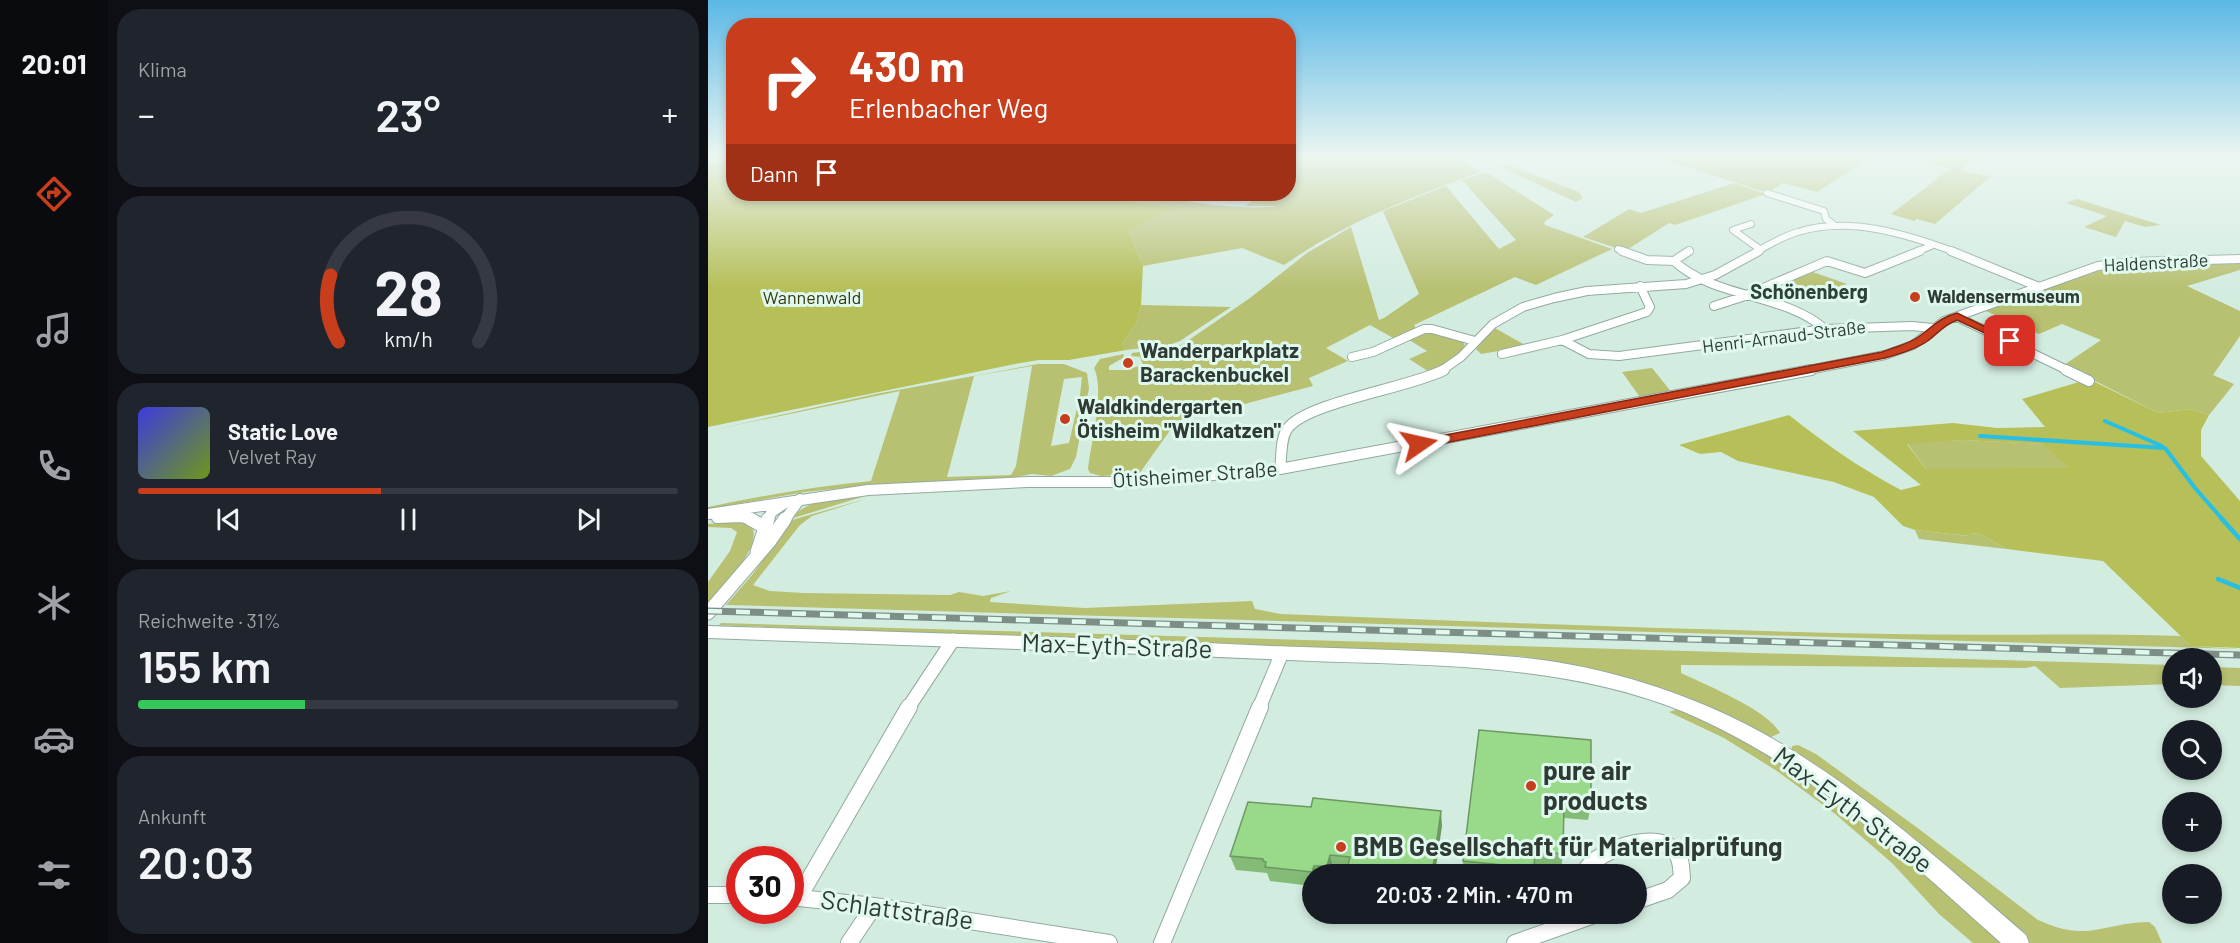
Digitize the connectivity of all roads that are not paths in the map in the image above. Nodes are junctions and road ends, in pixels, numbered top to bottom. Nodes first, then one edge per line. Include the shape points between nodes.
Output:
1 (1790, 201) edge
2 (1751, 224) dead end
3 (1833, 224) junction
4 (1930, 246) junction
5 (1618, 249) dead end
6 (1761, 250) junction
7 (1689, 251) dead end
8 (2240, 259) edge
9 (1674, 261) junction
10 (1703, 280) junction
11 (1640, 286) junction
12 (2039, 287) junction
13 (1749, 295) junction
14 (1714, 306) dead end
15 (1957, 317) junction
16 (1933, 328) junction
17 (1825, 329) junction
18 (1562, 340) junction
19 (1475, 341) junction
20 (1502, 354) dead end
21 (1352, 357) dead end
22 (2089, 381) dead end
23 (1280, 469) junction
24 (795, 499) junction
25 (708, 514) edge
26 (708, 519) edge
27 (763, 526) junction
28 (756, 555) junction
29 (708, 613) edge
30 (708, 632) edge
31 (953, 640) junction
32 (1281, 653) junction
33 (1591, 864) edge
34 (804, 882) edge
35 (708, 895) edge
36 (726, 896) edge
37 (1647, 897) edge
38 (804, 898) edge
39 (874, 906) junction
40 (1559, 924) edge
41 (1066, 939) edge
42 (849, 943) edge
43 (1109, 943) edge
44 (1162, 943) edge
45 (1515, 943) edge
46 (2018, 943) edge

1 - 3 street via 1824,211
2 - 6 street via 1733,230
3 - 4 street via 1871,227
3 - 6 street via 1797,232
4 - 12 street
4 - 13 street via 1865,273 1827,261
5 - 9 street via 1647,260
6 - 10 street
7 - 9 street
8 - 12 street, Haldenstraße via 2110,264
9 - 10 street
10 - 11 street
10 - 13 street
11 - 18 street via 1650,307 1647,312
11 - 19 street via 1573,294 1530,306 1499,319
12 - 15 street, Henri-Arnaud-Straße
13 - 14 street
13 - 17 street via 1810,317
15 - 16 street, Henri-Arnaud-Straße
15 - 22 street
16 - 17 street, Henri-Arnaud-Straße
16 - 23 street, Ötisheimer Straße via 1913,345 1885,355
17 - 18 street, Henri-Arnaud-Straße via 1619,356 1586,354
18 - 20 street
19 - 21 street via 1424,329
19 - 23 street via 1453,364 1426,378 1296,420 1285,437
23 - 24 street, Ötisheimer Straße via 1135,482 922,486
24 - 25 street, Ötisheimer Straße
24 - 27 street via 771,512
24 - 28 street via 769,542
26 - 27 street via 740,517 754,519
27 - 28 street
28 - 29 street
30 - 31 street, Max-Eyth-Straße
31 - 32 street, Max-Eyth-Straße
31 - 34 street via 919,689
32 - 44 street
32 - 46 street, Max-Eyth-Straße via 1519,664 1625,685 1711,716 1775,750 1824,783 1903,842
33 - 37 street via 1615,848 1660,841 1670,846 1683,865 1682,878 1668,890
35 - 36 street
38 - 39 street, Schlattstraße
39 - 41 street, Schlattstraße
39 - 42 street
40 - 45 street
41 - 43 street, Schlattstraße

